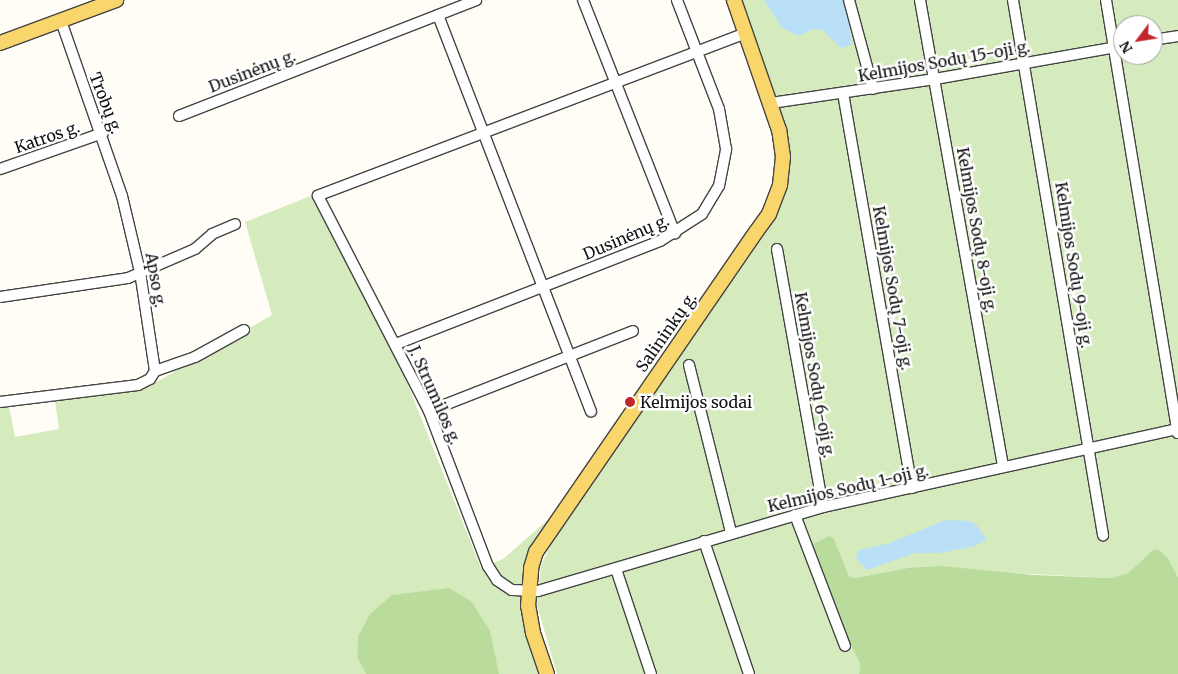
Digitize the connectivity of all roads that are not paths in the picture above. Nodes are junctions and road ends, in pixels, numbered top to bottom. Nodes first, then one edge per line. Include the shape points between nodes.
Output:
1 (116, 0) edge
2 (476, 0) edge
3 (584, 0) edge
4 (677, 0) edge
5 (734, 0) edge
6 (849, 0) edge
7 (920, 0) edge
8 (1013, 0) edge
9 (1106, 0) edge
10 (438, 15) junction
11 (61, 21) junction
12 (1113, 25) edge
13 (746, 33) junction
14 (1178, 36) edge
15 (1163, 38) edge
16 (0, 43) edge
17 (1113, 47) edge
18 (696, 52) junction
19 (1024, 62) junction
20 (1122, 65) edge
21 (936, 79) junction
22 (615, 82) junction
23 (873, 89) junction
24 (843, 93) junction
25 (771, 103) junction
26 (179, 116) dead end
27 (103, 133) junction
28 (483, 133) junction
29 (0, 169) edge
30 (122, 196) joint
31 (235, 224) dead end
32 (675, 234) junction
33 (777, 248) dead end
34 (140, 272) junction
35 (542, 287) junction
36 (0, 296) edge
37 (244, 330) dead end
38 (633, 331) dead end
39 (396, 344) junction
40 (569, 356) junction
41 (689, 366) dead end
42 (156, 371) junction
43 (0, 402) edge
44 (429, 411) junction
45 (591, 411) dead end
46 (1178, 430) edge
47 (1087, 447) junction
48 (1003, 466) junction
49 (912, 488) junction
50 (823, 507) junction
51 (795, 515) junction
52 (730, 532) junction
53 (1103, 535) dead end
54 (704, 541) junction
55 (616, 569) junction
56 (529, 591) junction
57 (845, 646) dead end
58 (547, 674) edge
59 (651, 674) edge
60 (749, 674) edge

1 - 11 main road
2 - 10 street, Dusinėnų g.
3 - 22 street
4 - 18 street, Dusinėnų g.
5 - 13 main road, Salininkų g.
6 - 23 street
7 - 21 street, Kelmijos Sodų 8-oji g.
8 - 19 street, Kelmijos Sodų 9-oji g.
9 - 12 street
10 - 26 street, Dusinėnų g.
10 - 28 street
11 - 16 main road
11 - 27 street, Trobų g.
13 - 18 street
13 - 25 main road, Salininkų g.
14 - 15 street
17 - 19 street, Kelmijos Sodų 15-oji g.
18 - 22 street
18 - 32 street, Dusinėnų g. via 723,127 724,169 711,202 694,222
19 - 21 street, Kelmijos Sodų 15-oji g.
19 - 47 street, Kelmijos Sodų 9-oji g.
20 - 46 street
21 - 23 street, Kelmijos Sodų 15-oji g.
21 - 48 street, Kelmijos Sodų 8-oji g.
22 - 28 street
22 - 32 street
23 - 24 street, Kelmijos Sodų 15-oji g.
24 - 25 street, Kelmijos Sodų 15-oji g.
24 - 49 street, Kelmijos Sodų 7-oji g.
25 - 56 main road, Salininkų g. via 783,157 780,185 769,214 543,540 531,568
27 - 29 street, Katros g.
27 - 30 street, Trobų g.
28 - 35 street
28 - 39 street, J. Strumilos g. via 318,196
30 - 34 street, Apso g.
31 - 34 street via 212,234 195,249
32 - 35 street, Dusinėnų g.
33 - 50 street, Kelmijos Sodų 6-oji g.
34 - 36 street via 128,278
34 - 42 street, Apso g.
35 - 39 street, Dusinėnų g.
35 - 40 street
37 - 42 street via 196,357
38 - 40 street
39 - 44 street, J. Strumilos g.
40 - 44 street
40 - 45 street
41 - 52 street
42 - 43 street via 150,379 138,385
44 - 56 street, J. Strumilos g. via 492,575 512,590
46 - 47 street, Kelmijos Sodų 1-oji g.
47 - 48 street, Kelmijos Sodų 1-oji g.
47 - 53 street, Kelmijos Sodų 9-oji g.
48 - 49 street, Kelmijos Sodų 1-oji g.
49 - 50 street, Kelmijos Sodų 1-oji g.
50 - 51 street, Kelmijos Sodų 1-oji g.
51 - 52 street, Kelmijos Sodų 1-oji g.
51 - 57 street
52 - 54 street, Kelmijos Sodų 1-oji g.
54 - 55 street, Kelmijos Sodų 1-oji g.
54 - 60 street
55 - 56 street, Kelmijos Sodų 1-oji g.
55 - 59 street
56 - 58 main road, Salininkų g. via 533,634

